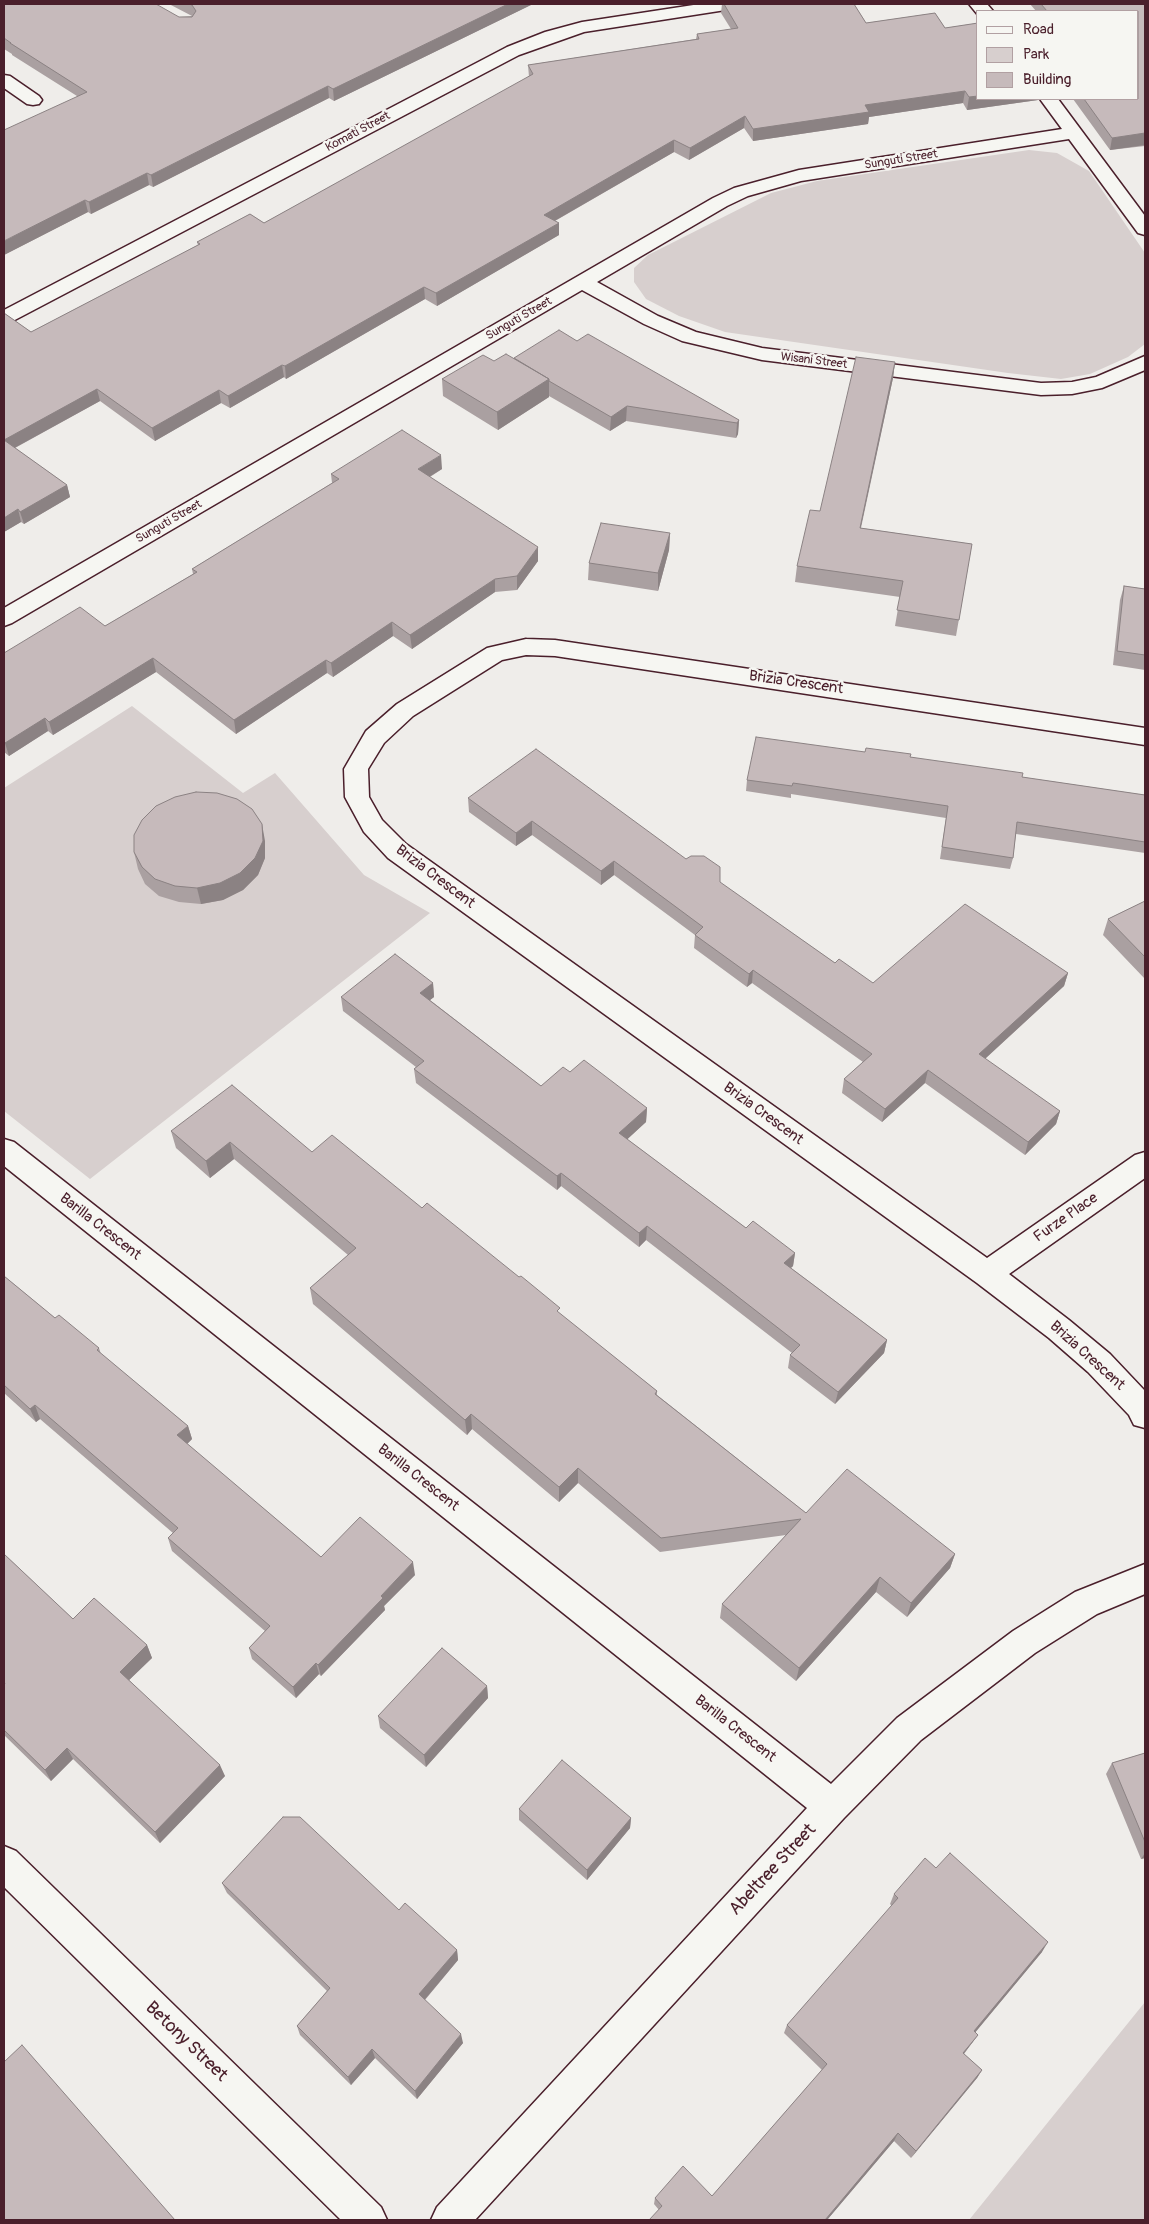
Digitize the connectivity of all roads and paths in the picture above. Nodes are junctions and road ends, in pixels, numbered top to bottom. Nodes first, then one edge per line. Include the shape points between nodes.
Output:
1 (732, 4) edge
2 (4, 80) edge
3 (33, 100) dead end
4 (1051, 100) edge
5 (1075, 133) junction
6 (1145, 229) edge
7 (582, 282) junction
8 (4, 318) edge
9 (1145, 362) edge
10 (4, 618) edge
11 (1145, 736) edge
12 (4, 1150) edge
13 (1145, 1163) edge
14 (987, 1274) junction
15 (1145, 1415) edge
16 (1145, 1579) edge
17 (832, 1806) junction
18 (4, 1863) edge
19 (368, 2220) edge
20 (450, 2220) edge

1 - 8 street, Komati Street via 582,27 513,51
2 - 3 street
4 - 5 street
5 - 6 street
5 - 7 street, Sunguti Street via 799,176 741,192
7 - 9 street, Wisani Street via 651,320 689,336 762,354 1041,389 1072,388 1102,382
7 - 10 street, Sunguti Street
11 - 14 street, Brizia Crescent via 565,649 526,647 495,654 405,710 375,737 356,769 357,797 373,826 397,851
12 - 17 street, Barilla Crescent
13 - 14 street, Furze Place
14 - 15 street, Brizia Crescent via 1099,1364
16 - 17 street, Abeltree Street via 1086,1603 1024,1642 909,1730
17 - 20 street, Abeltree Street
18 - 19 street, Betony Street

